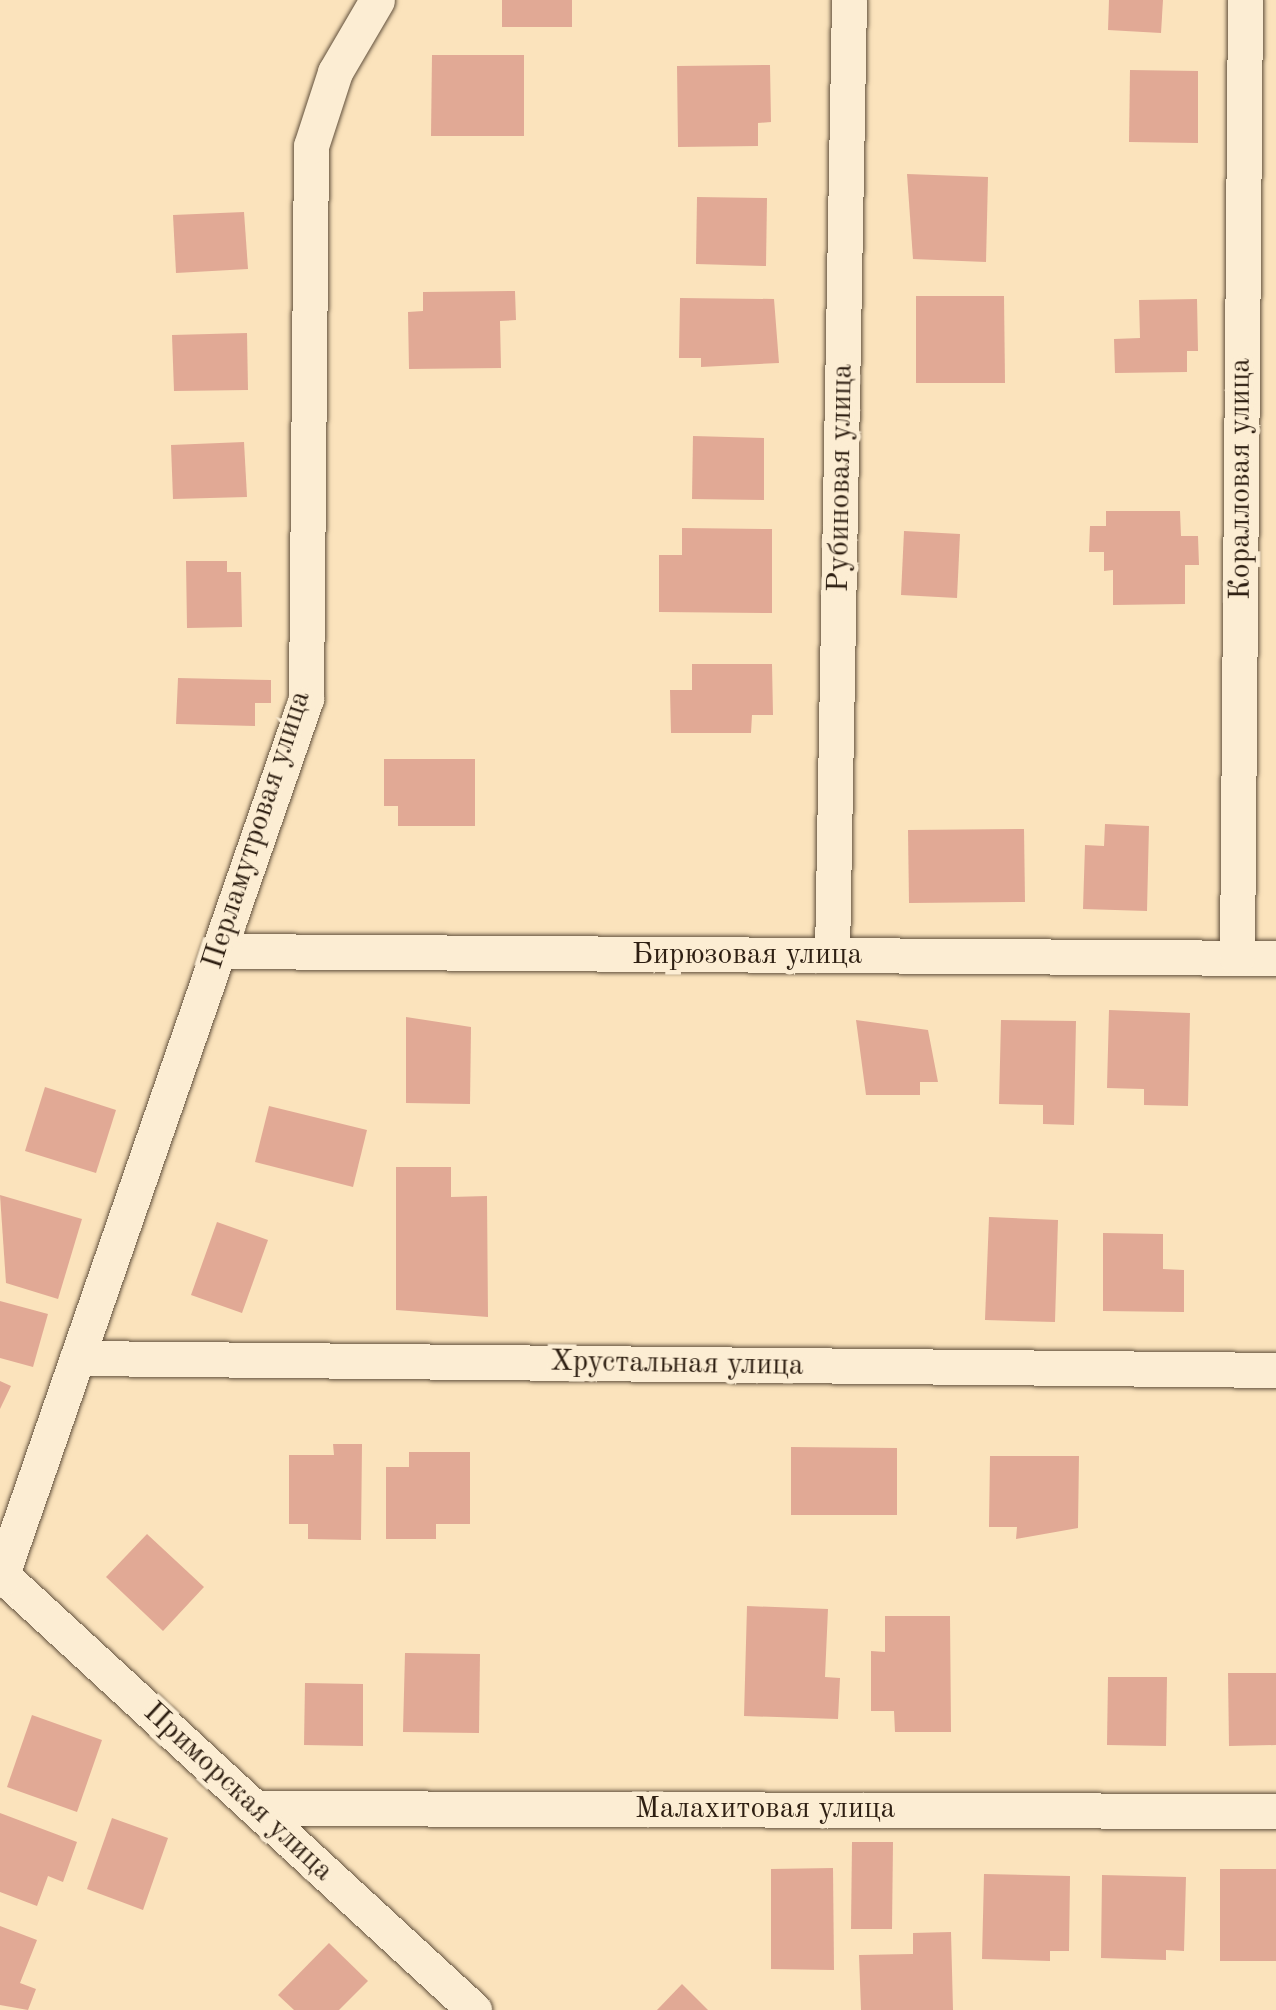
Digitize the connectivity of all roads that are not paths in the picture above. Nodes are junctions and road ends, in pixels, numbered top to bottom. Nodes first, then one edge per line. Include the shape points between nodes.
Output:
1 (377, 0) edge
2 (850, 0) edge
3 (1245, 0) edge
4 (219, 951) junction
5 (832, 955) junction
6 (1236, 957) junction
7 (1276, 958) edge
8 (77, 1358) junction
9 (1276, 1370) edge
10 (1, 1577) edge
11 (255, 1808) junction
12 (1276, 1810) edge
13 (474, 2010) edge

1 - 4 street, Перламутровая улица via 334,72 310,146 306,699
2 - 5 street, Рубиновая улица
3 - 6 street, Коралловая улица
4 - 5 street, Бирюзовая улица
4 - 8 street, Перламутровая улица
5 - 6 street, Бирюзовая улица
6 - 7 street, Бирюзовая улица
8 - 9 street, Хрустальная улица
8 - 10 street, Перламутровая улица
10 - 11 street, Приморская улица
11 - 12 street, Малахитовая улица
11 - 13 street, Приморская улица

